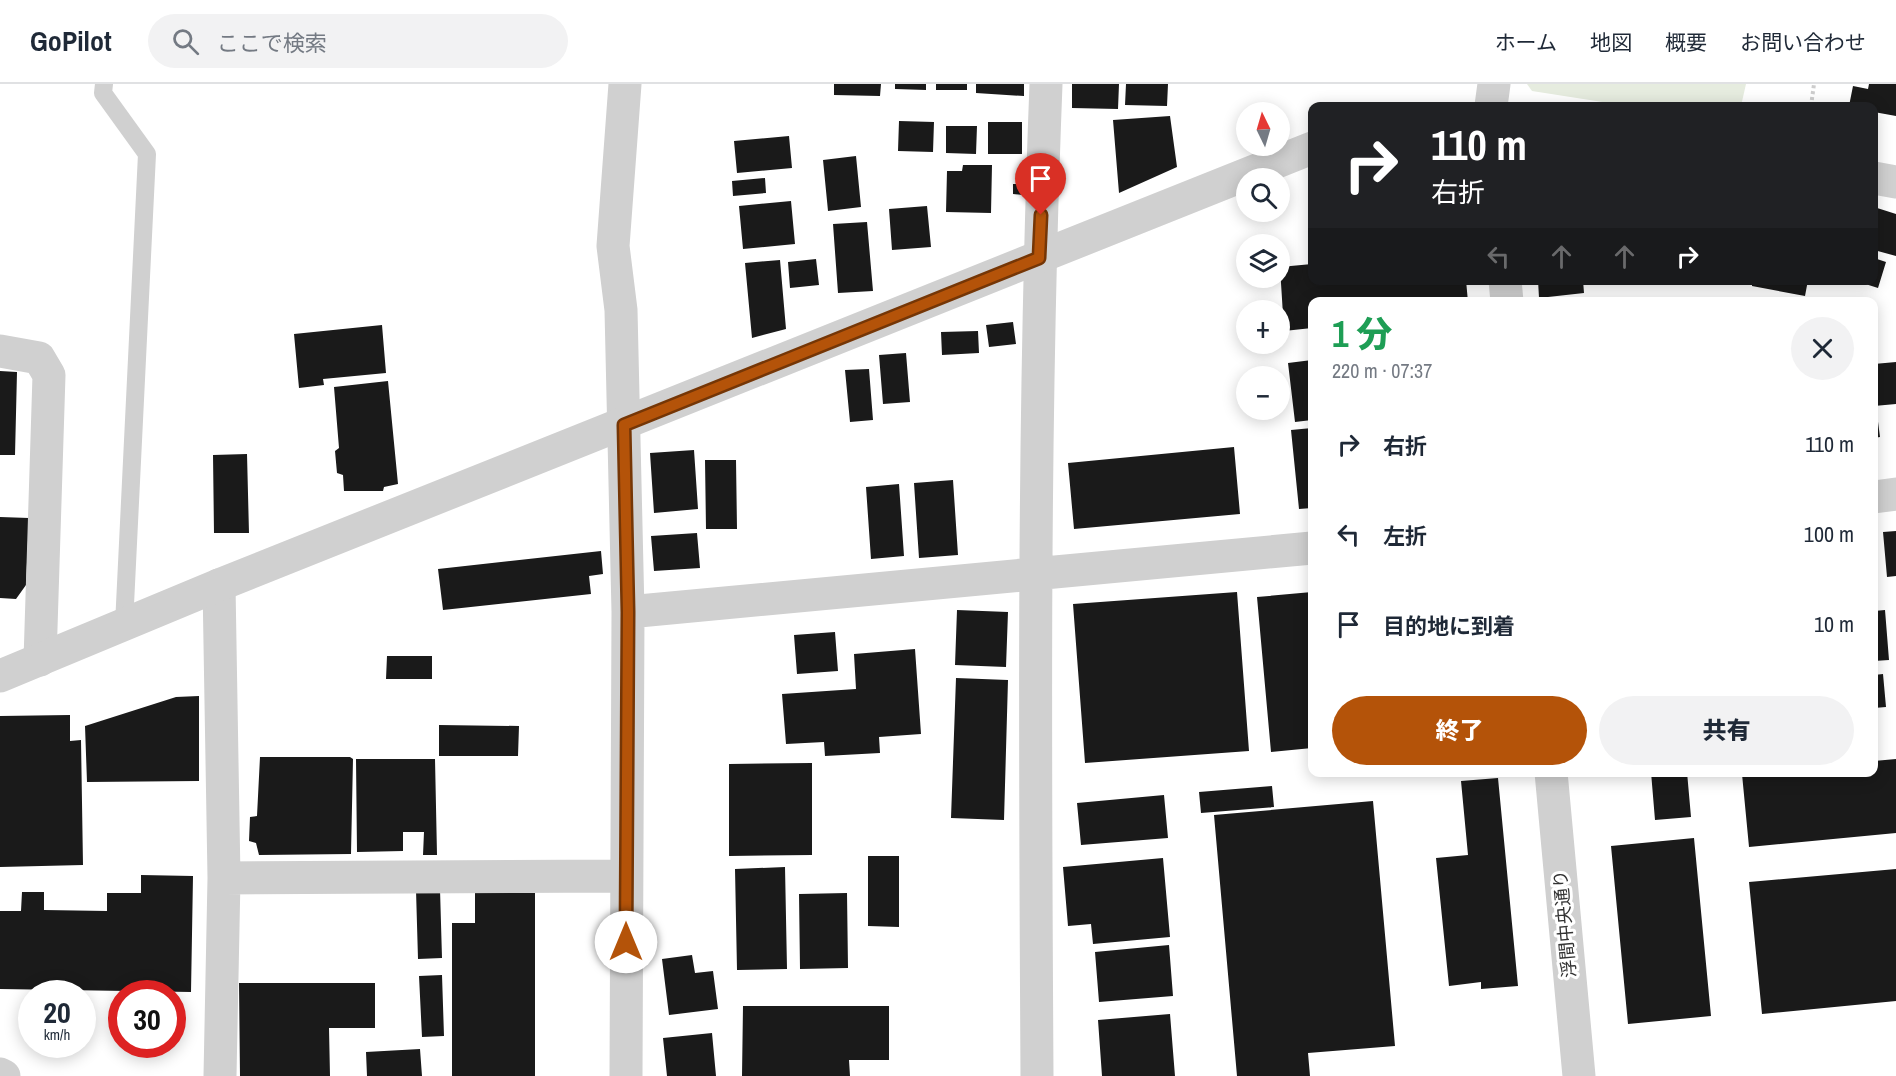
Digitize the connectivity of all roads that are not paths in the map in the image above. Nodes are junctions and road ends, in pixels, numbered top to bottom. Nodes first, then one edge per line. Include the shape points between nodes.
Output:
1 (104, 84) edge
2 (625, 84) edge
3 (1046, 84) edge
4 (1494, 84) edge
5 (1492, 102) edge
6 (1308, 150) edge
7 (1878, 179) edge
8 (1896, 182) edge
9 (1039, 258) junction
10 (0, 351) edge
11 (624, 425) junction
12 (1896, 494) edge
13 (1878, 496) edge
14 (1308, 549) edge
15 (1034, 574) junction
16 (219, 585) junction
17 (628, 612) junction
18 (124, 625) junction
19 (40, 660) junction
20 (0, 676) edge
21 (1551, 777) edge
22 (626, 876) junction
23 (224, 878) junction
24 (220, 1076) edge
25 (626, 1076) edge
26 (1036, 1076) edge
27 (1579, 1076) edge

1 - 18 lane via 103,93 147,154
2 - 11 street via 613,246 621,310
3 - 9 street
4 - 5 street
6 - 9 street
7 - 8 street
9 - 11 street
9 - 15 street
10 - 19 street via 39,358 49,375
11 - 16 street
11 - 17 street
12 - 13 street
14 - 15 street
15 - 17 street
15 - 26 street
16 - 18 street
16 - 23 street
17 - 22 street
18 - 19 street
19 - 20 street
21 - 27 street, 浮間中央通り
22 - 23 street
22 - 25 street
23 - 24 street

